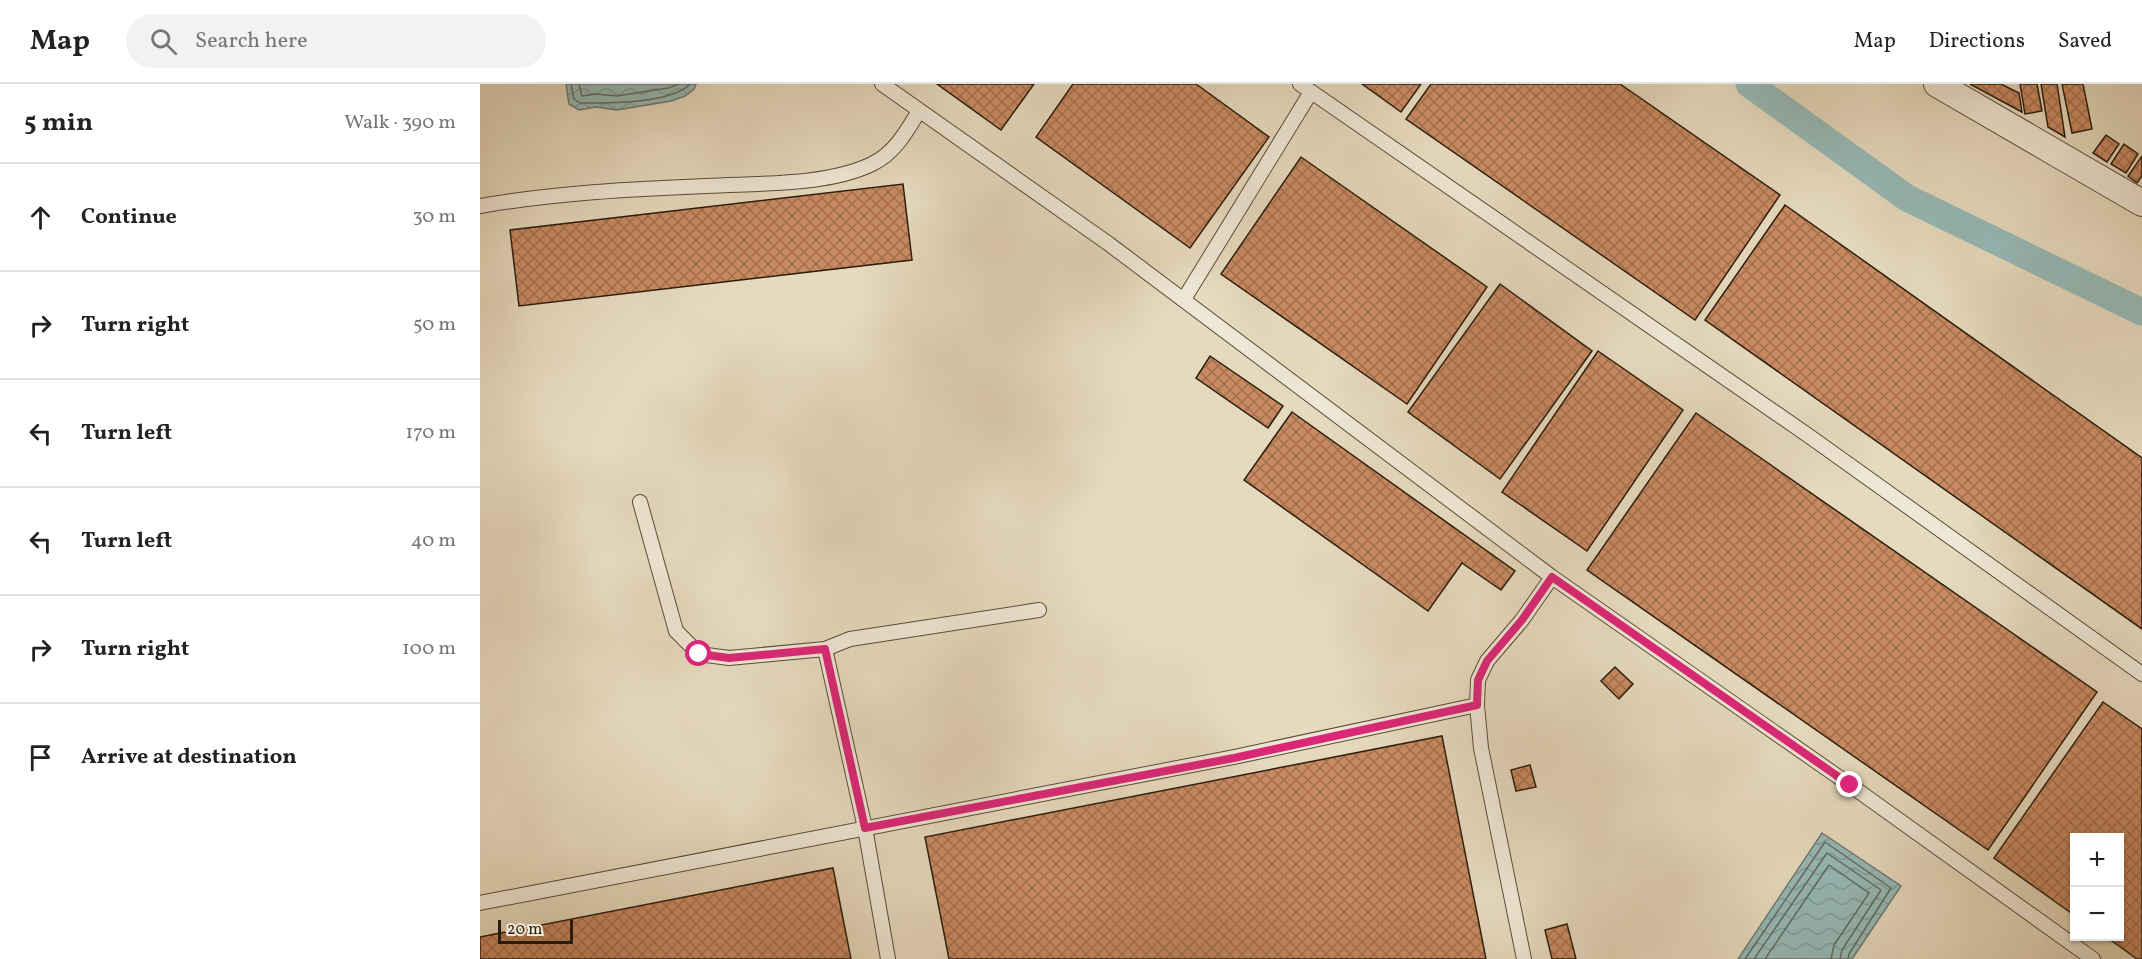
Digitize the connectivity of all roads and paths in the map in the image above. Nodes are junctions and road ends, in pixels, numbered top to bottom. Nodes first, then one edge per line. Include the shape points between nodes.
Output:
1 (882, 84) edge
2 (1938, 84) edge
3 (1306, 88) edge
4 (919, 111) junction
5 (2142, 203) edge
6 (480, 206) edge
7 (1184, 299) junction
8 (640, 502) dead end
9 (1552, 577) junction
10 (1039, 610) dead end
11 (825, 649) junction
12 (2142, 674) edge
13 (1477, 705) junction
14 (865, 828) junction
15 (480, 903) edge
16 (888, 959) edge
17 (1524, 959) edge
18 (2093, 959) edge

1 - 4 lane
2 - 5 street
3 - 7 lane
3 - 12 lane via 1809,436
4 - 6 lane via 899,144 874,164 849,174 777,183 626,189
4 - 7 lane
7 - 9 lane
8 - 11 lane via 676,631 699,654 729,658
9 - 13 lane via 1487,661 1478,680
9 - 18 lane
10 - 11 lane via 850,639
11 - 14 lane
13 - 14 lane via 1234,758
13 - 17 lane via 1481,748
14 - 15 lane
14 - 16 lane

